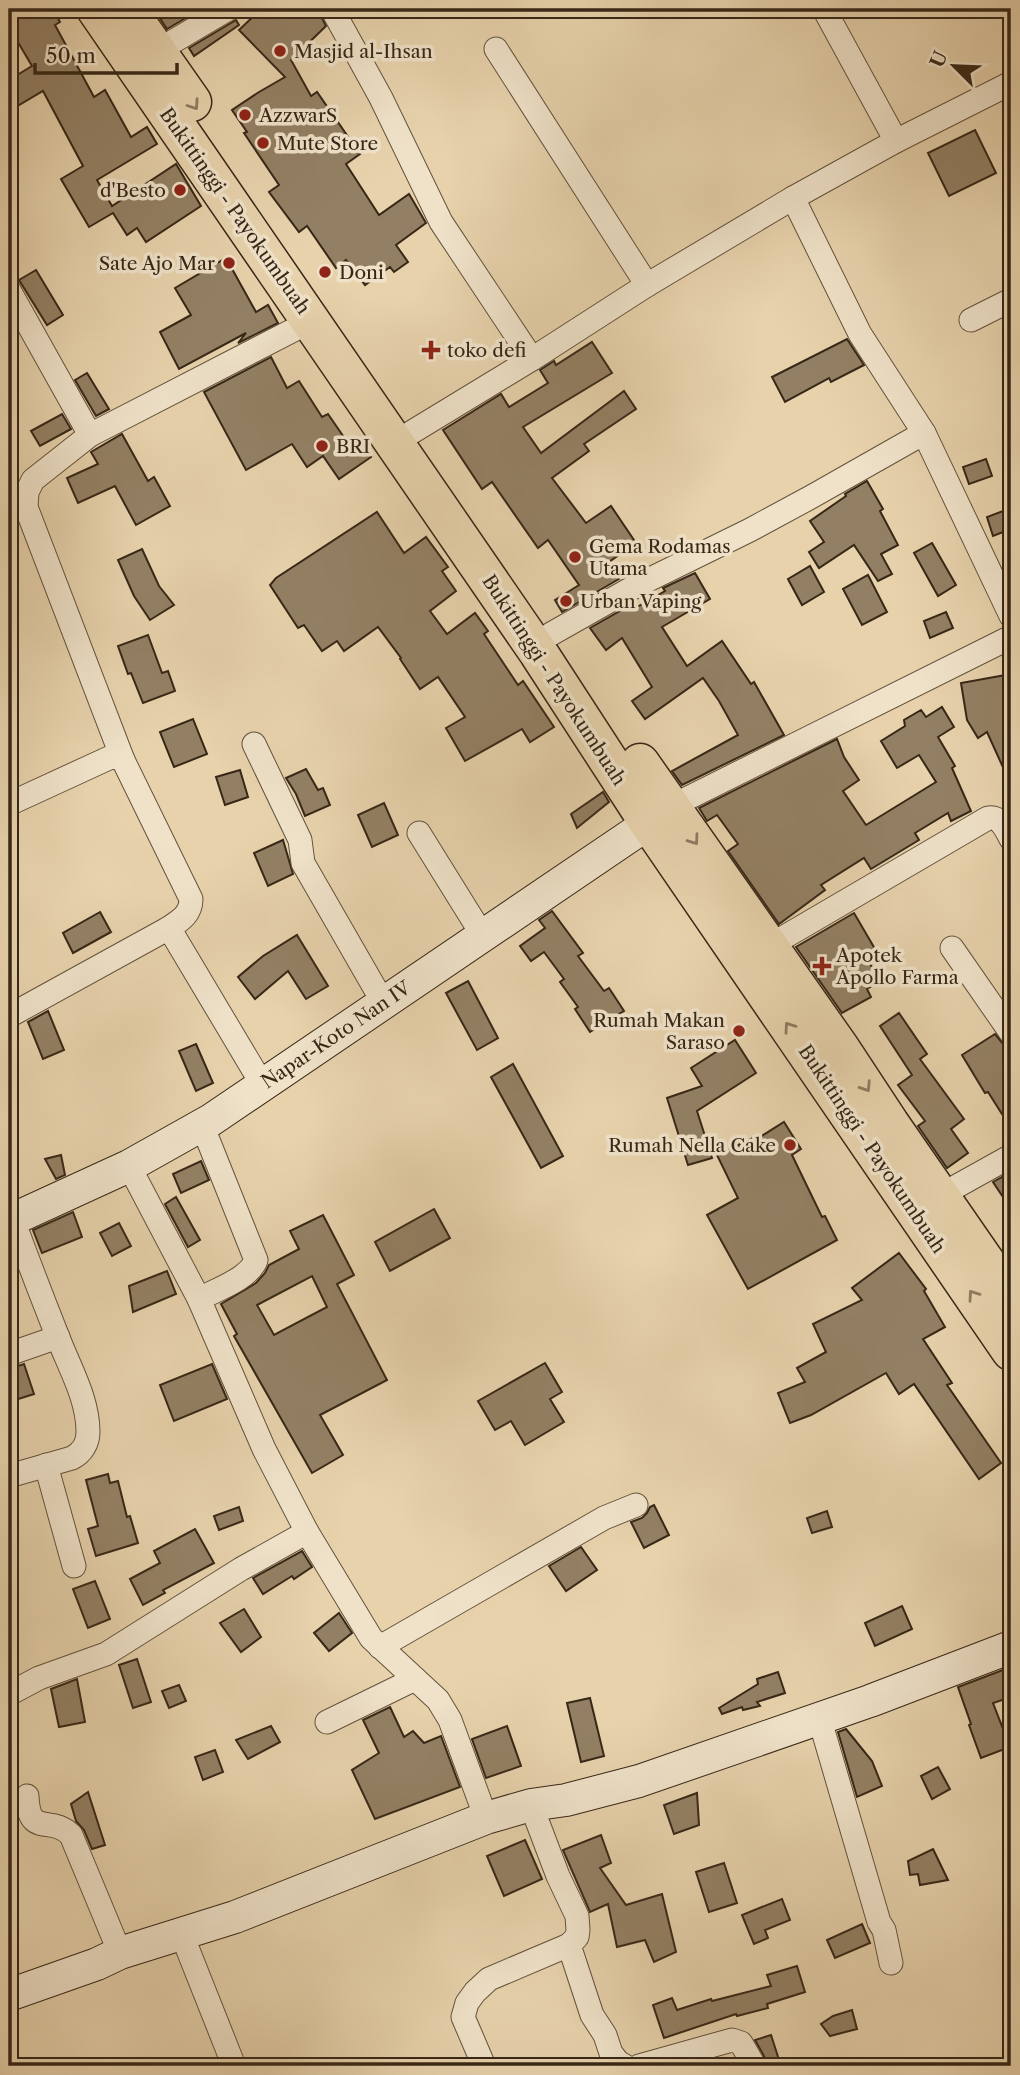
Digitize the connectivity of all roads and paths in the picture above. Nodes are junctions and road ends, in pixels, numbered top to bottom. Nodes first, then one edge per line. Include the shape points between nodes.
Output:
1 (96, 9) edge
2 (127, 9) edge
3 (228, 9) edge
4 (332, 9) edge
5 (824, 9) edge
6 (496, 49) dead end
7 (158, 51) junction
8 (1011, 83) edge
9 (896, 141) junction
10 (793, 198) junction
11 (647, 285) junction
12 (9, 290) edge
13 (1011, 300) edge
14 (971, 320) dead end
15 (311, 321) junction
16 (532, 359) junction
17 (412, 432) junction
18 (925, 433) junction
19 (90, 435) junction
20 (1011, 616) edge
21 (551, 634) junction
22 (1011, 637) edge
23 (254, 744) dead end
24 (123, 760) junction
25 (9, 804) edge
26 (660, 815) junction
27 (419, 832) dead end
28 (1011, 839) edge
29 (169, 928) junction
30 (483, 936) junction
31 (769, 946) junction
32 (953, 948) dead end
33 (384, 1004) junction
34 (9, 1016) edge
35 (1011, 1033) edge
36 (827, 1056) junction
37 (262, 1084) junction
38 (202, 1125) junction
39 (878, 1132) junction
40 (1011, 1156) edge
41 (129, 1167) junction
42 (941, 1195) junction
43 (11, 1220) edge
44 (1011, 1298) edge
45 (199, 1299) junction
46 (58, 1337) junction
47 (1011, 1351) edge
48 (9, 1354) edge
49 (46, 1465) junction
50 (9, 1476) edge
51 (636, 1504) dead end
52 (307, 1532) junction
53 (74, 1566) dead end
54 (380, 1647) junction
55 (1011, 1647) edge
56 (415, 1679) junction
57 (9, 1694) edge
58 (819, 1717) junction
59 (327, 1722) dead end
60 (27, 1796) dead end
61 (531, 1805) junction
62 (486, 1818) junction
63 (182, 1935) junction
64 (569, 1945) junction
65 (120, 1953) junction
66 (891, 1963) dead end
67 (9, 1995) edge
68 (234, 2066) edge
69 (484, 2066) edge
70 (625, 2066) edge
71 (639, 2066) edge
72 (752, 2066) edge

1 - 15 highway, Bukittinggi - Payokumbuah
2 - 7 highway, Bukittinggi - Payokumbuah
3 - 7 street
4 - 16 street via 441,222
5 - 9 street
6 - 11 street
7 -> 17 highway, Bukittinggi - Payokumbuah
8 - 9 street
9 - 10 street
10 - 11 street
10 - 18 street via 860,334
11 - 16 street
12 - 19 street
13 - 14 street
15 - 19 street
15 - 26 highway, Bukittinggi - Payokumbuah via 538,652
16 - 17 street
17 - 21 highway, Bukittinggi - Payokumbuah
18 - 20 street
18 - 21 street
19 - 24 street via 33,480 26,507
21 - 26 highway, Bukittinggi - Payokumbuah
22 - 26 street
23 - 33 street via 300,840 303,863
24 - 25 street via 109,758
24 - 29 street via 191,899 183,919
26 - 30 street, Napar-Koto Nan IV
26 -> 31 highway, Bukittinggi - Payokumbuah
36 -> 26 highway, Bukittinggi - Payokumbuah
27 - 30 street
28 - 31 street via 998,819 988,818
29 - 34 street
29 - 37 street
30 - 33 street, Napar-Koto Nan IV
31 - 36 highway, Bukittinggi - Payokumbuah
32 - 35 street
33 - 37 street, Napar-Koto Nan IV
36 - 39 highway, Bukittinggi - Payokumbuah
37 - 38 street, Napar-Koto Nan IV
38 - 41 street, Napar-Koto Nan IV
38 - 45 street via 256,1259 247,1274
39 - 42 highway, Bukittinggi - Payokumbuah
47 -> 39 highway, Bukittinggi - Payokumbuah
40 - 42 street
41 - 43 street, Napar-Koto Nan IV
41 - 45 street
42 - 44 highway, Bukittinggi - Payokumbuah
43 - 46 street
45 - 52 street via 264,1449
46 - 48 street
46 - 49 street via 81,1392 89,1434 79,1454
49 - 50 street
49 - 53 street
51 - 54 street
52 - 54 street via 364,1629
52 - 57 street via 106,1654
54 - 56 street
55 - 58 street
56 - 59 street
56 - 62 street via 438,1700 450,1720
58 - 61 street via 639,1781
58 - 66 street
60 - 65 street via 27,1811 33,1819 64,1828 71,1835
61 - 62 street
61 - 64 street via 577,1916 577,1937
62 - 63 street
63 - 65 street
63 - 68 street
64 - 69 street via 489,1979 467,2003 463,2017
64 - 70 street via 592,2015 611,2053
65 - 67 street
71 - 72 street via 732,2040 741,2043

